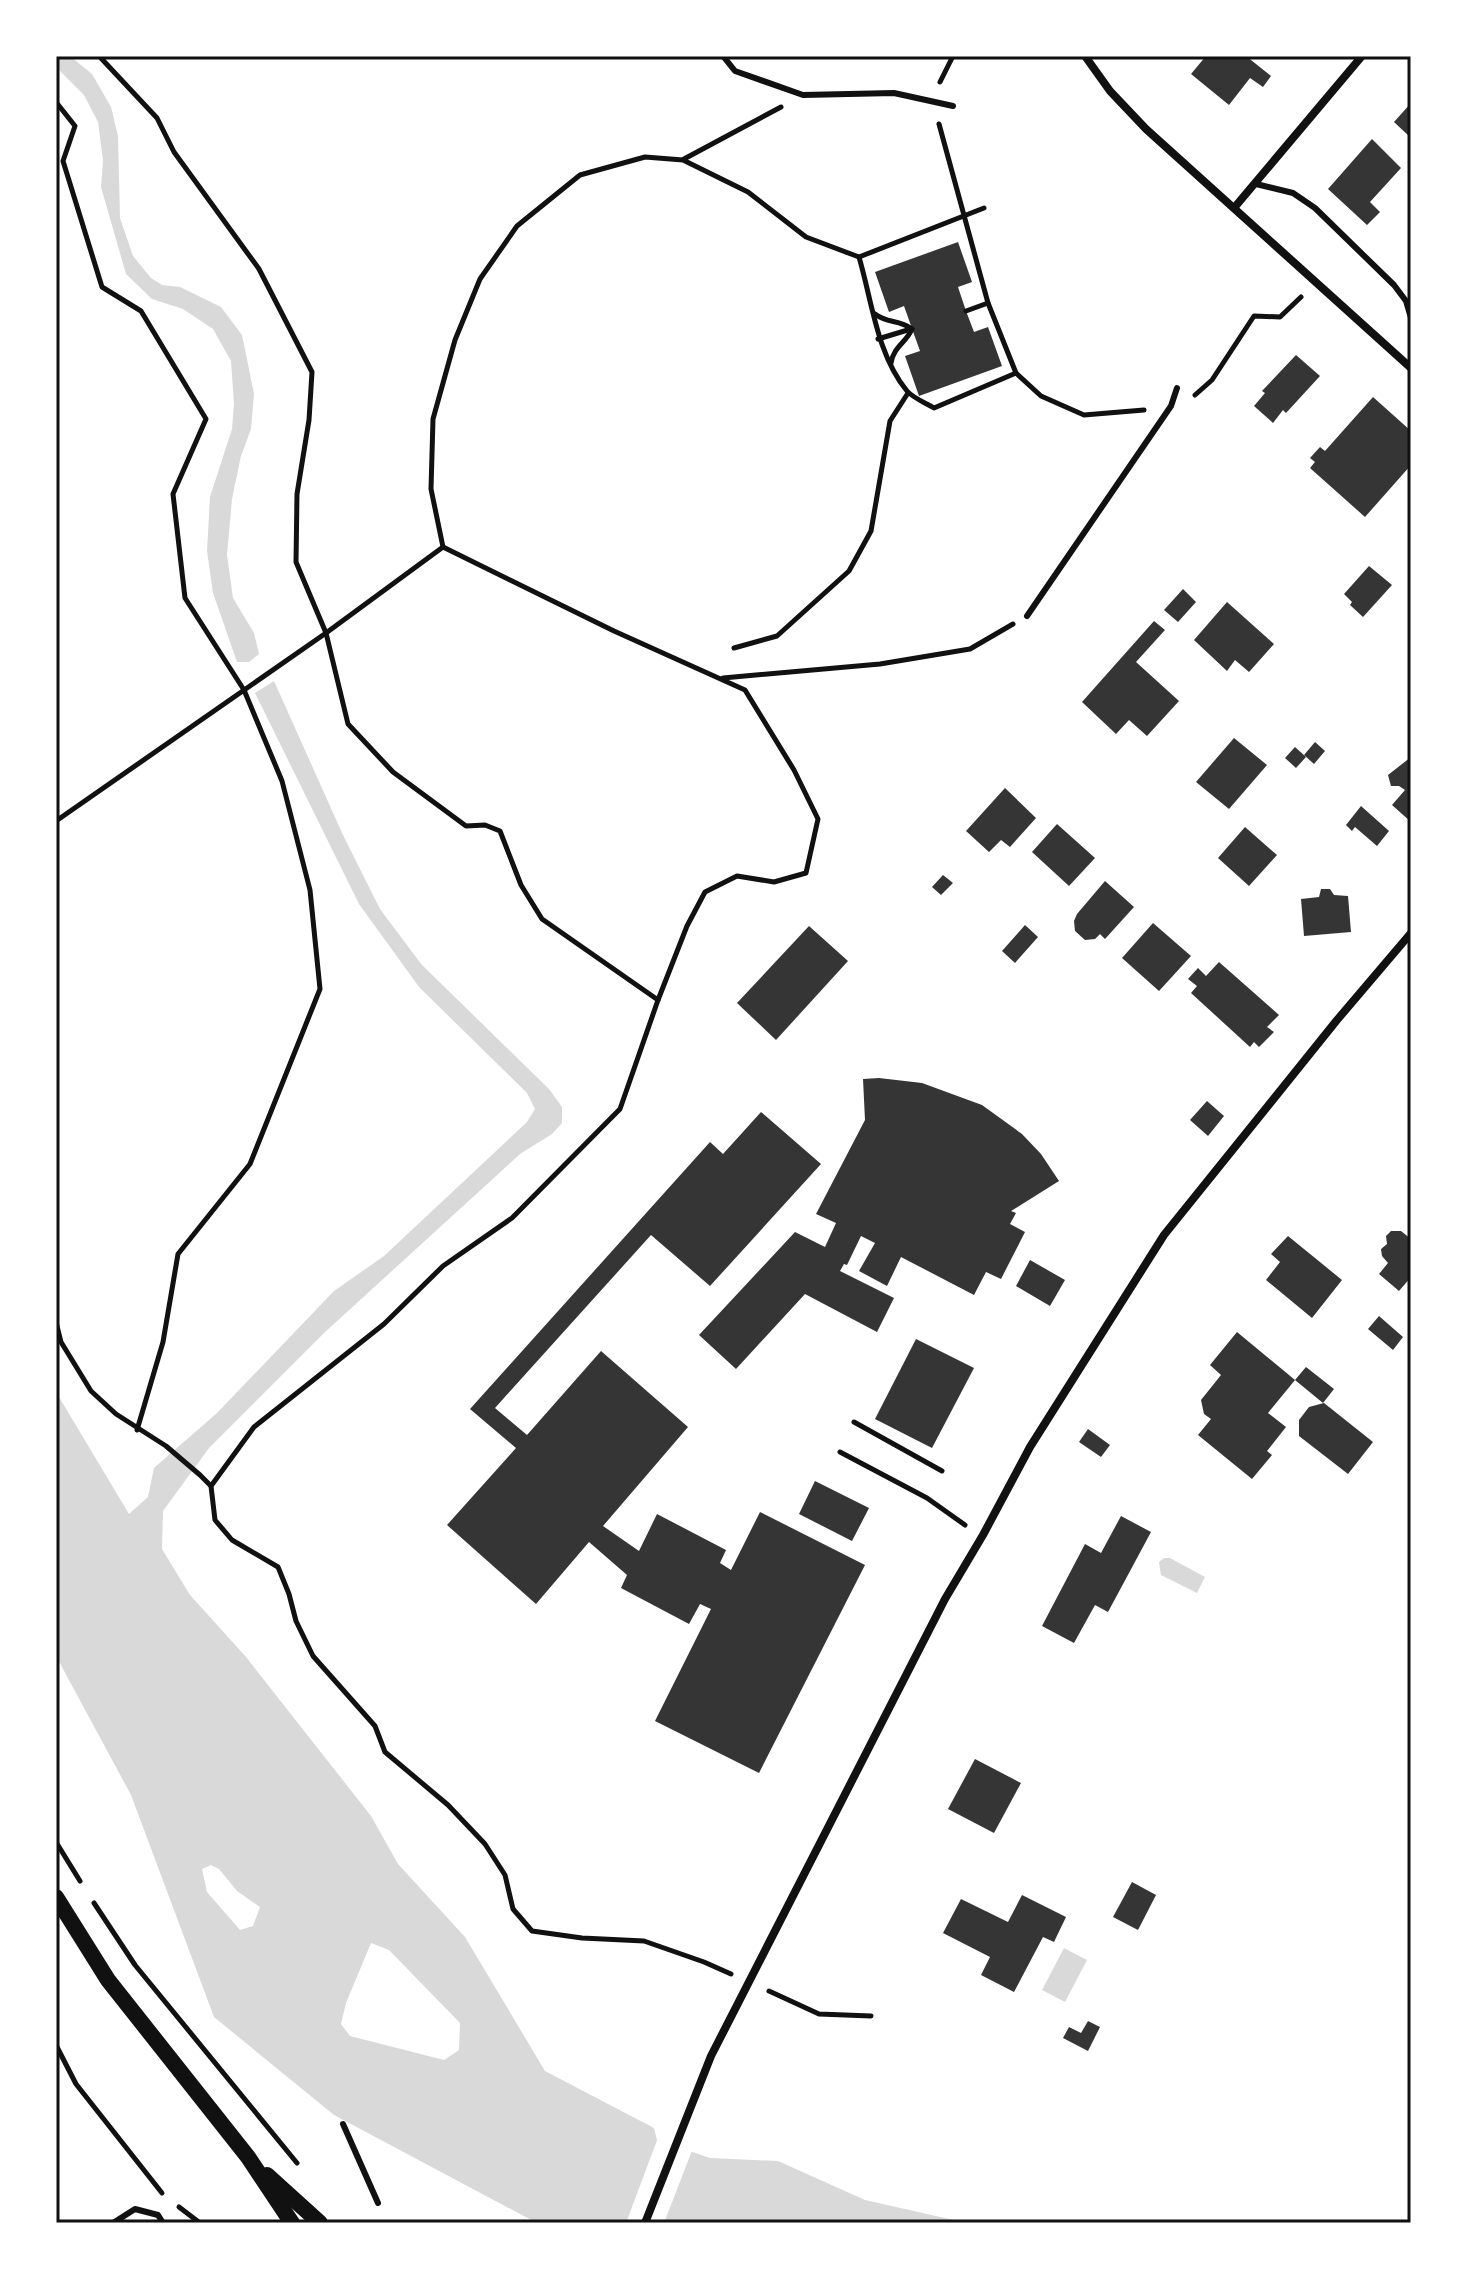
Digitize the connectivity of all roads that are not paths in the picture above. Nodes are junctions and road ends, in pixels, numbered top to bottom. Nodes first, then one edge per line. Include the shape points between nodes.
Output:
1 (723, 56) edge
2 (1085, 56) edge
3 (1362, 56) edge
4 (953, 106) dead end
5 (1256, 184) junction
6 (1234, 208) junction
7 (1411, 318) edge
8 (1411, 368) edge
9 (1177, 388) dead end
10 (1027, 616) road end
11 (1411, 933) edge
12 (56, 1897) edge
13 (343, 2124) dead end
14 (248, 2157) junction
15 (378, 2203) dead end
16 (113, 2223) edge
17 (163, 2223) edge
18 (292, 2223) edge
19 (320, 2223) edge
20 (645, 2223) edge

1 - 4 lane via 735,71 803,95 894,93
2 - 6 street via 1146,129
3 - 5 street
5 - 6 street
5 - 7 lane via 1293,193 1315,208 1394,285
6 - 8 street
9 - 10 lane via 1171,406
11 - 20 street via 1164,1235 1030,1447 945,1599 711,2056
12 - 14 main road via 108,1980
13 - 15 lane
14 - 18 main road
14 - 19 main road
16 - 17 lane via 135,2209 158,2215

